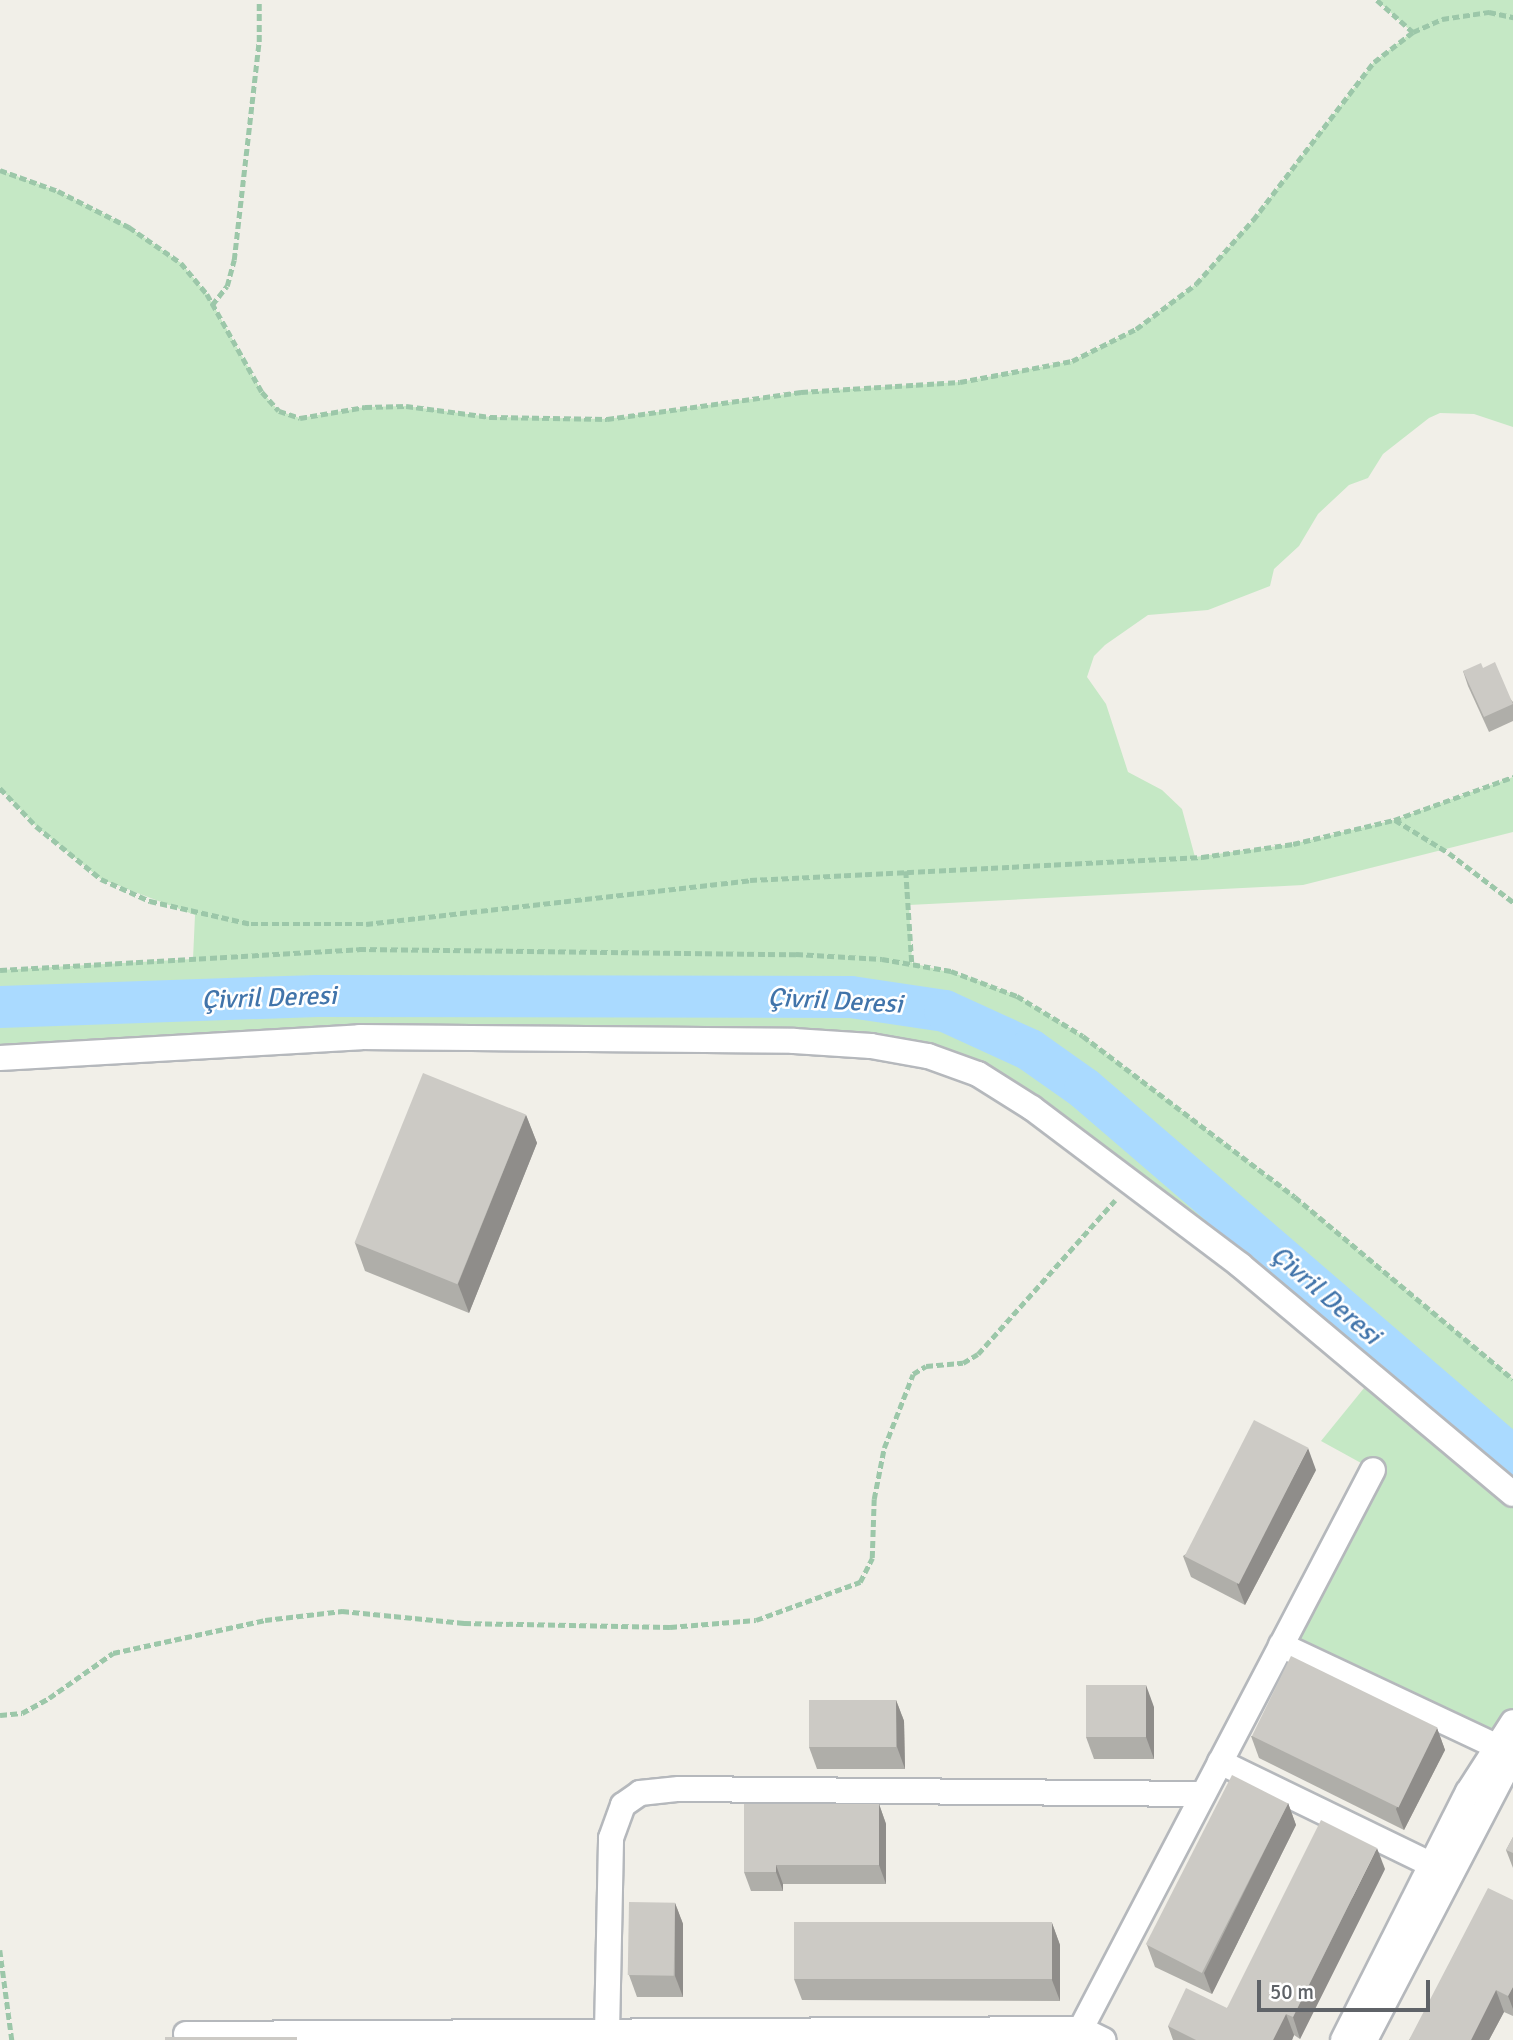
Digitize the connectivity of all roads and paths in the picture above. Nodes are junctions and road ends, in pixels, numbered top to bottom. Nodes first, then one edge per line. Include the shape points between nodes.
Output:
1 (259, 0) edge
2 (1377, 0) edge
3 (1513, 17) edge
4 (1413, 32) junction
5 (0, 170) edge
6 (212, 305) junction
7 (1513, 777) edge
8 (0, 788) edge
9 (1394, 820) junction
10 (906, 871) junction
11 (1513, 902) edge
12 (912, 963) dead end
13 (0, 1058) edge
14 (1130, 1182) junction
15 (1373, 1469) dead end
16 (1513, 1494) edge
17 (1281, 1645) junction
18 (0, 1715) edge
19 (1513, 1722) edge
20 (1504, 1751) edge
21 (1220, 1762) junction
22 (1203, 1794) junction
23 (1430, 1864) junction
24 (0, 1950) edge
25 (186, 2034) edge
26 (597, 2034) edge
27 (1078, 2034) edge
28 (12, 2040) edge
29 (1104, 2040) edge
30 (1343, 2040) edge
31 (1365, 2040) edge

1 - 6 path via 259,42 234,260 227,286
2 - 4 path
3 - 4 path via 1489,12 1442,19
4 - 6 path via 1374,62 1253,220 1196,284 1136,329 1072,361 960,382 801,392 607,419 490,417 407,406 365,407 300,418 279,411 262,392
5 - 6 path via 58,191 129,228 181,263
7 - 9 path
8 - 10 path via 36,826 101,879 150,901 251,924 366,924 750,880
9 - 10 path via 1293,844 1202,857
9 - 11 path via 1449,853
10 - 12 path
13 - 14 street via 360,1037 872,1046 928,1056 978,1074 1032,1108
14 - 16 street via 1240,1265
14 - 18 path via 978,1354 962,1363 926,1366 913,1374 884,1448 874,1499 873,1558 860,1582 756,1620 670,1627 464,1623 342,1611 265,1620 113,1653 22,1713
15 - 17 street
17 - 20 street
17 - 21 street
19 - 20 street
20 - 23 street
20 - 31 street
21 - 22 street
21 - 23 street
22 - 26 street via 679,1789 640,1793 623,1805 611,1838
22 - 27 street
23 - 30 street
24 - 28 path
25 - 26 street
26 - 27 street
27 - 29 street

